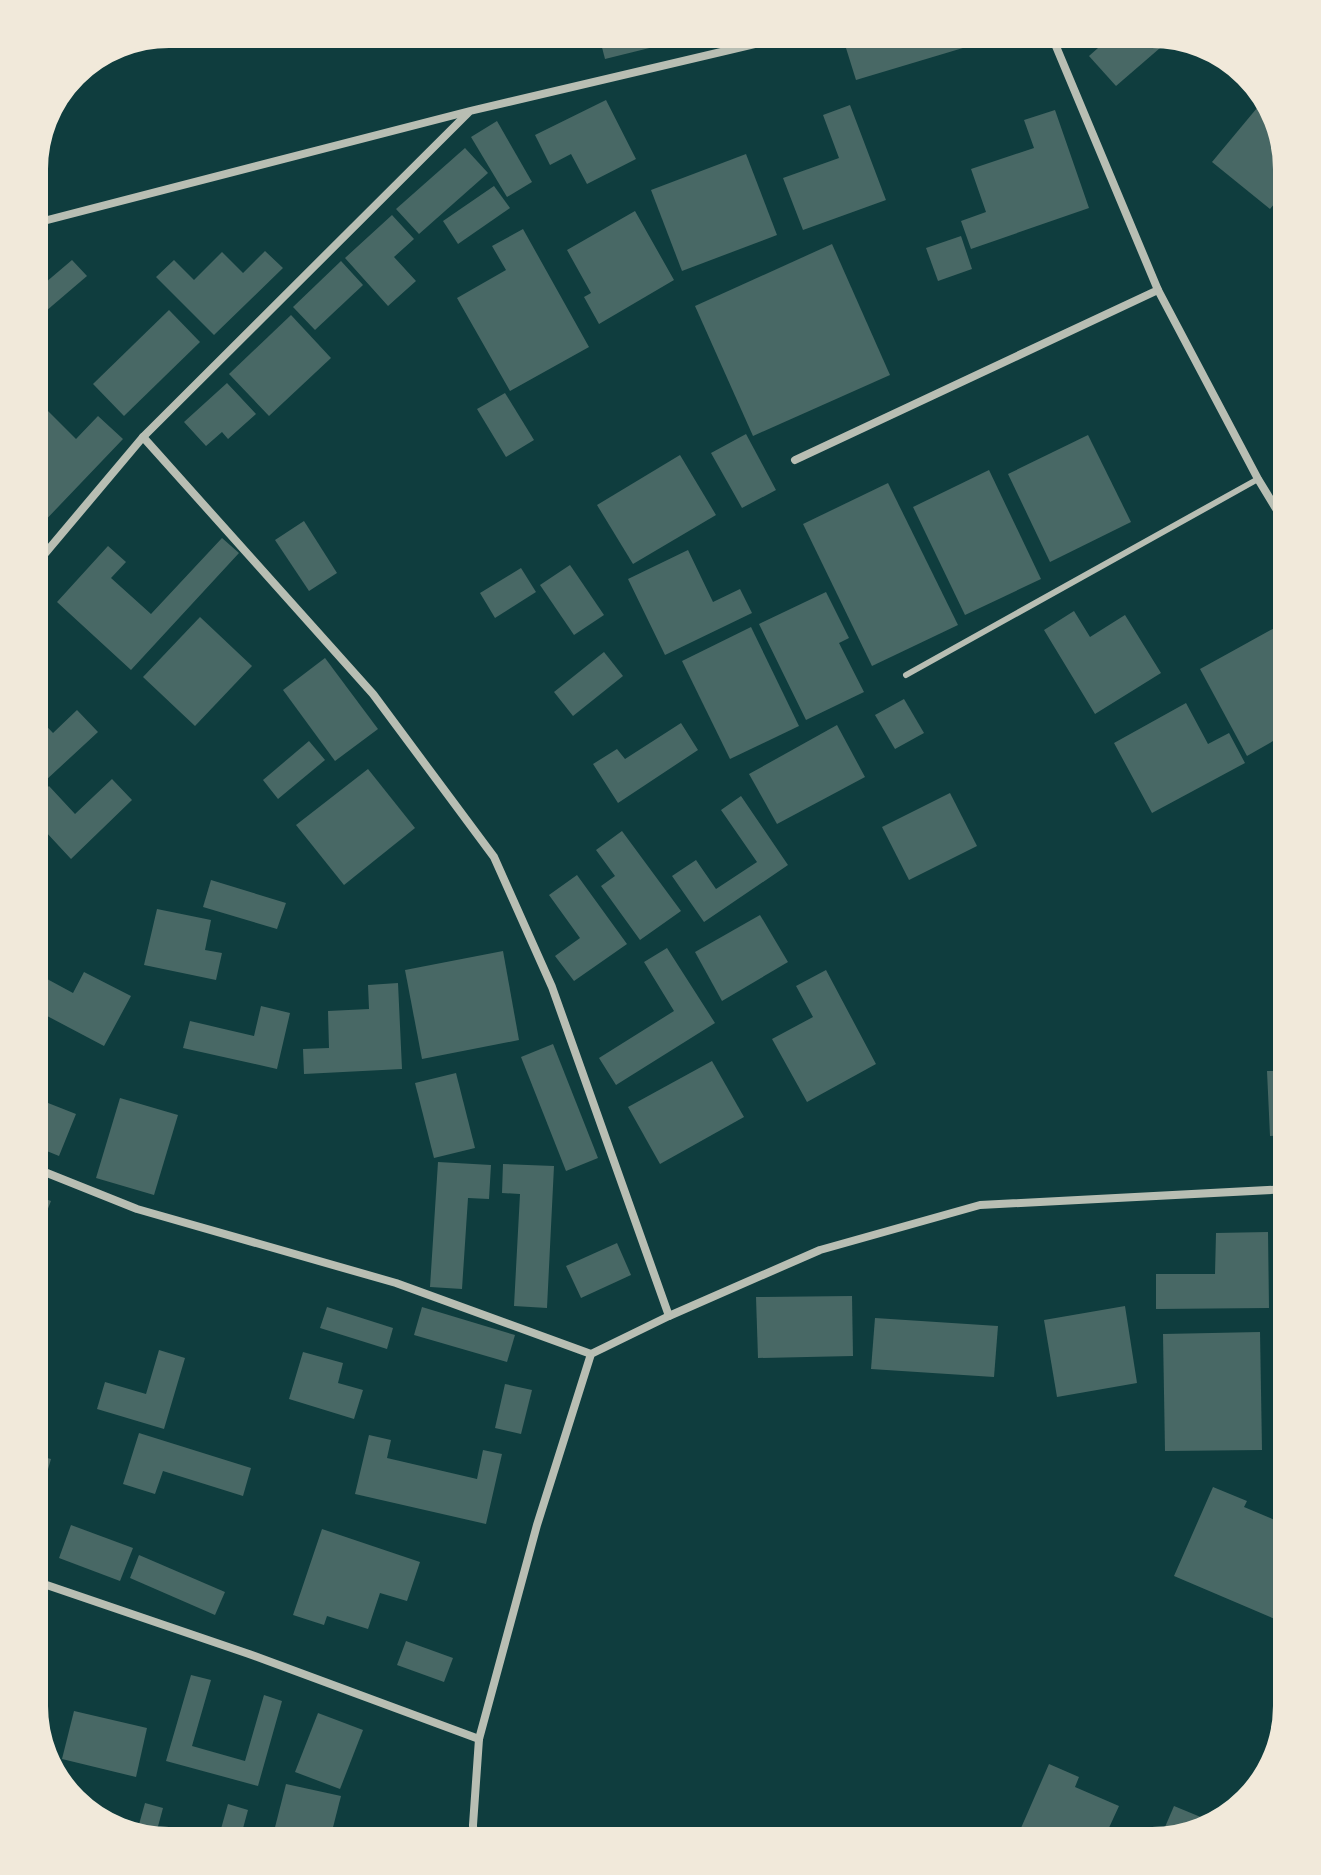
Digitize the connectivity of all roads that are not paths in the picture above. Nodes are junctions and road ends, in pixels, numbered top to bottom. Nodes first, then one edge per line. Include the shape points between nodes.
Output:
1 (746, 46) edge
2 (1056, 46) edge
3 (470, 111) junction
4 (46, 220) edge
5 (1158, 290) junction
6 (143, 437) junction
7 (795, 460) dead end
8 (1258, 479) junction
9 (1275, 507) edge
10 (46, 552) edge
11 (906, 675) dead end
12 (46, 1173) edge
13 (1275, 1190) edge
14 (669, 1316) junction
15 (591, 1354) junction
16 (46, 1585) edge
17 (479, 1739) junction
18 (473, 1829) edge

1 - 3 street
2 - 5 street
3 - 4 street
3 - 6 street
5 - 7 street
5 - 8 street
6 - 10 street
6 - 14 street via 373,694 494,857 552,987
8 - 9 street
8 - 11 lane
12 - 15 street via 137,1209 396,1283
13 - 14 street via 980,1205 820,1250
14 - 15 street
15 - 17 street via 537,1525
16 - 17 street
17 - 18 street

